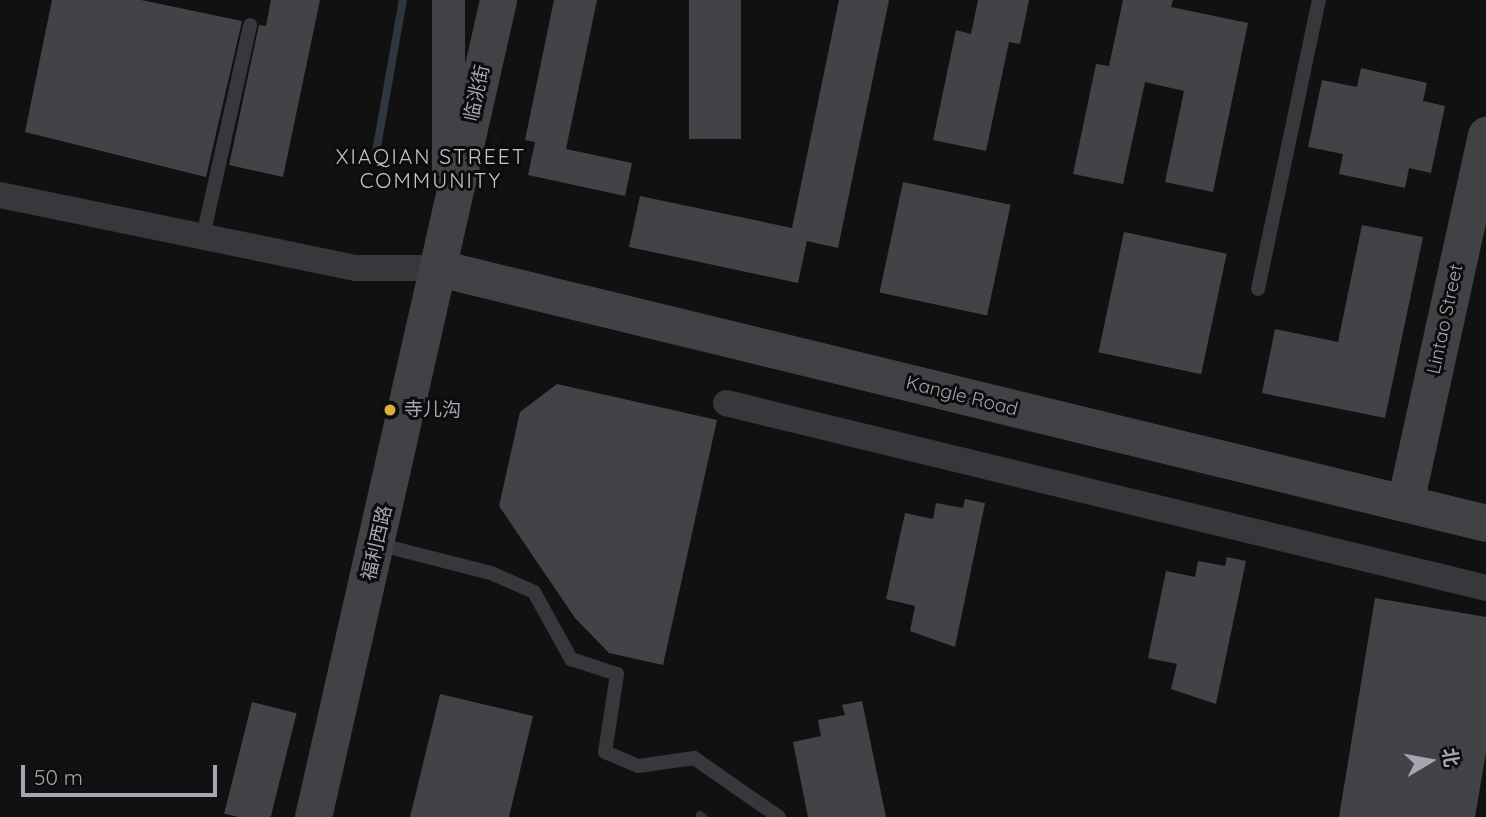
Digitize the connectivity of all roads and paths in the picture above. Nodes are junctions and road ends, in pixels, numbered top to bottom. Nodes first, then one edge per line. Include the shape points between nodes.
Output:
1 (498, 0) edge
2 (1319, 0) edge
3 (250, 25) dead end
4 (1486, 135) edge
5 (0, 195) edge
6 (203, 236) junction
7 (439, 268) junction
8 (1258, 289) dead end
9 (726, 403) dead end
10 (1405, 503) junction
11 (1486, 523) edge
12 (377, 544) junction
13 (1486, 588) edge
14 (313, 817) edge
15 (779, 817) edge

1 - 7 main road, 临洮街
2 - 8 lane
3 - 6 lane
4 - 10 main road, Lintao Street
5 - 6 street
6 - 7 street via 357,268
7 - 10 main road, Kangle Road
7 - 12 main road, 福利西路
9 - 13 street
10 - 11 main road, Kangle Road
12 - 14 main road, 福利西路
12 - 15 lane via 491,573 534,592 571,659 617,674 604,752 638,766 694,758

